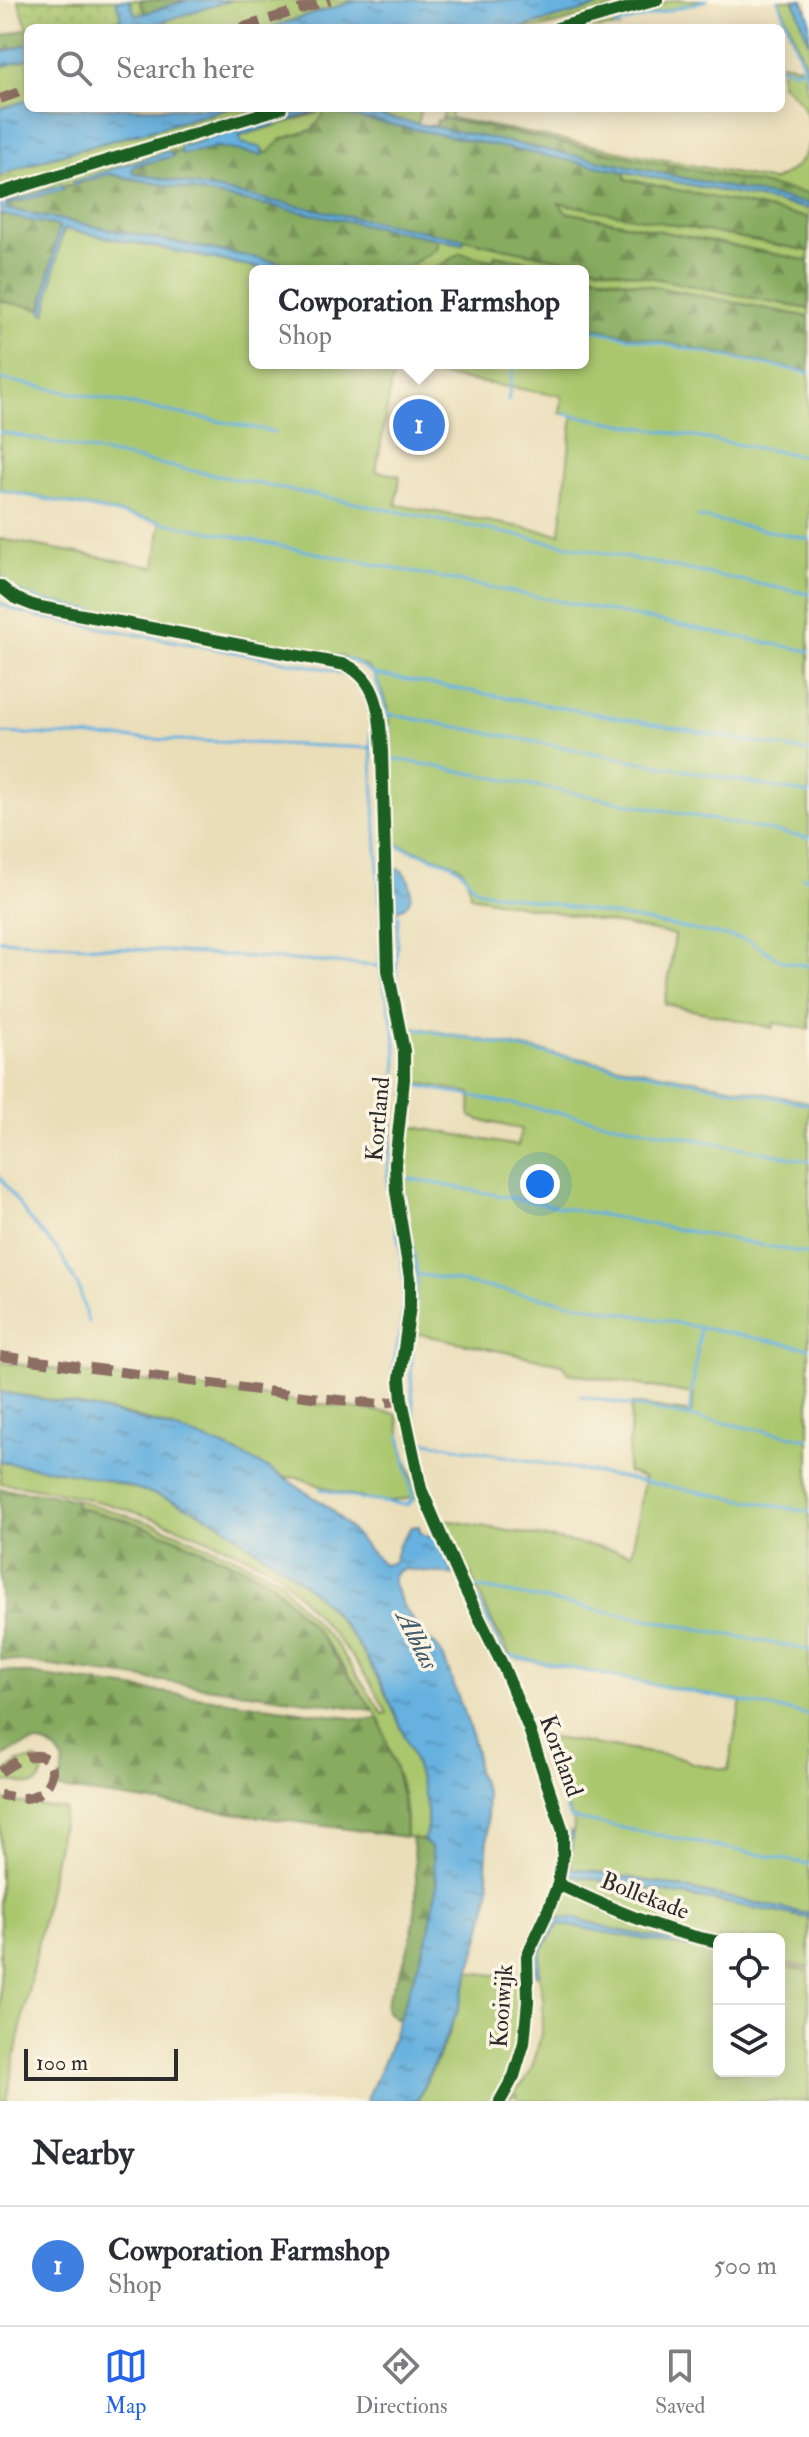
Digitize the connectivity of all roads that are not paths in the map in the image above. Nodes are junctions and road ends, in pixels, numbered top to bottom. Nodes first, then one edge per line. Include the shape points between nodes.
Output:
1 (657, 0) edge
2 (571, 24) edge
3 (268, 112) edge
4 (0, 193) edge
5 (0, 586) edge
6 (547, 1913) joint
7 (500, 2101) edge

1 - 2 street
3 - 4 street
5 - 6 street, Kortland via 35,606 346,665 358,671 375,697 382,752 388,970 404,1051 395,1164 410,1278 402,1400 421,1489 504,1668 558,1811 563,1854
6 - 7 street, Kooiwijk via 527,1956 524,2043

